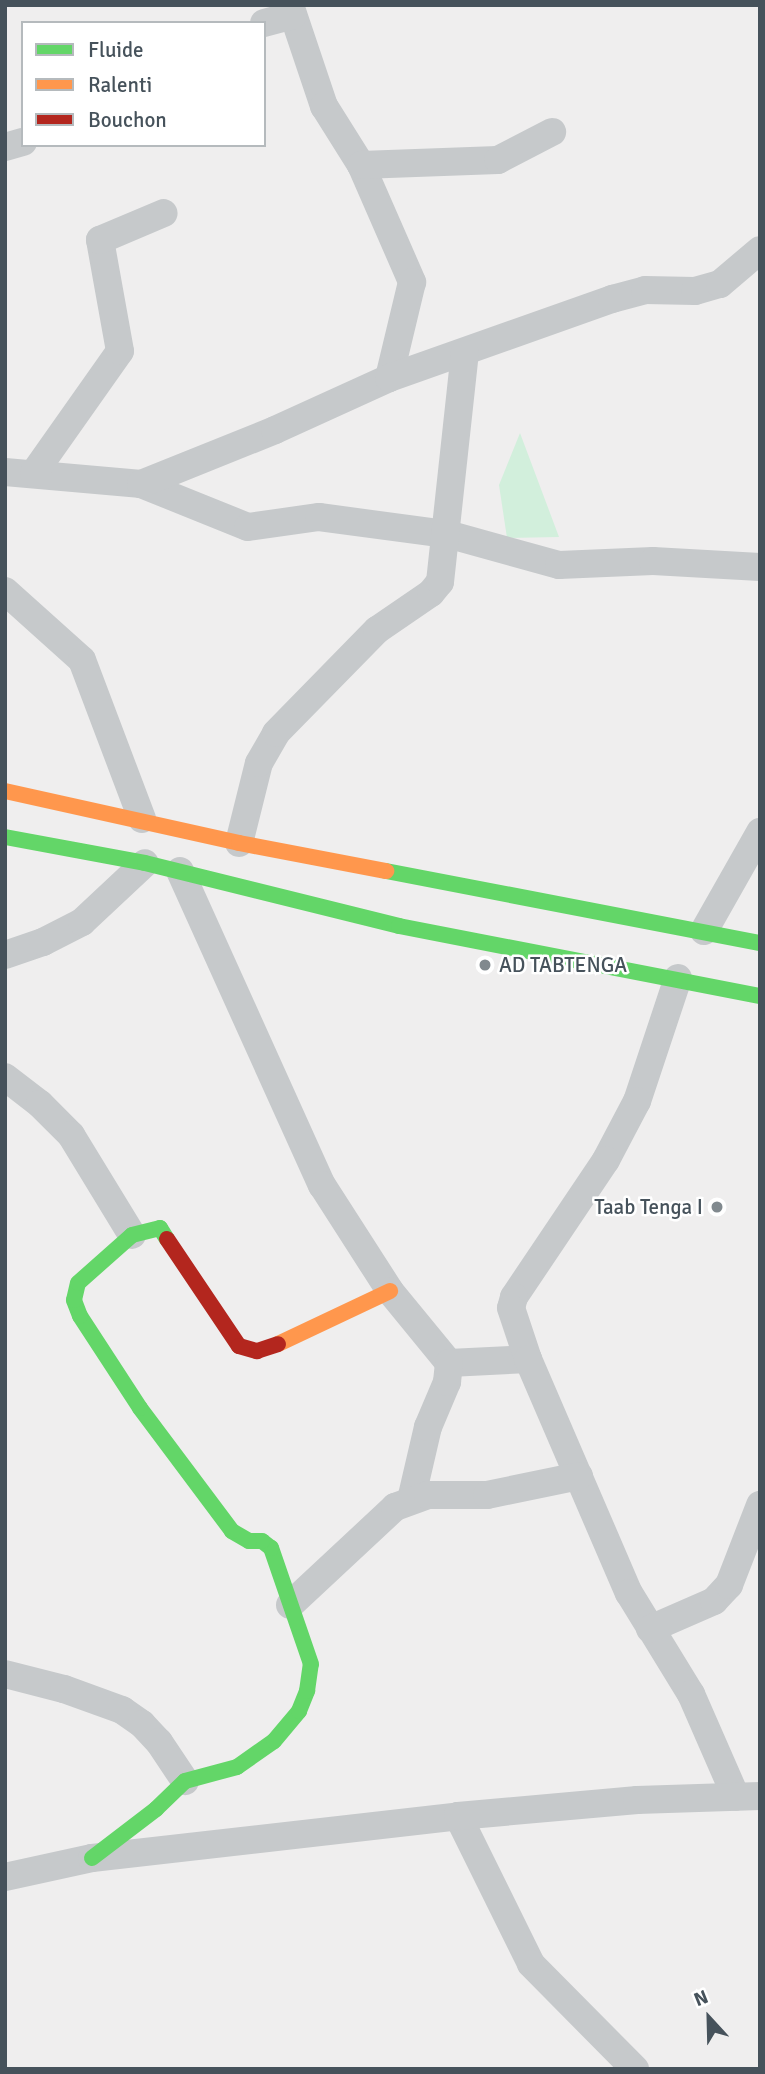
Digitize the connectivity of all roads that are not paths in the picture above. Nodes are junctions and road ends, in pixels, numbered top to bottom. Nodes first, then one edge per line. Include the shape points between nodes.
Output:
1 (291, 10) edge
2 (266, 22) edge
3 (552, 132) dead end
4 (360, 165) junction
5 (164, 213) dead end
6 (760, 250) edge
7 (465, 353) junction
8 (389, 379) junction
9 (5, 472) edge
10 (34, 474) junction
11 (141, 484) junction
12 (447, 534) junction
13 (760, 567) edge
14 (5, 591) edge
15 (5, 791) edge
16 (142, 819) junction
17 (760, 832) edge
18 (5, 837) edge
19 (239, 843) junction
20 (145, 863) junction
21 (180, 871) junction
22 (704, 931) junction
23 (760, 943) edge
24 (5, 955) edge
25 (678, 978) junction
26 (760, 996) edge
27 (5, 1077) edge
28 (132, 1235) junction
29 (390, 1291) junction
30 (528, 1359) junction
31 (449, 1363) junction
32 (579, 1476) junction
33 (411, 1500) junction
34 (760, 1505) edge
35 (290, 1605) junction
36 (650, 1629) junction
37 (5, 1674) edge
38 (185, 1781) junction
39 (748, 1796) edge
40 (458, 1816) junction
41 (92, 1858) junction
42 (5, 1877) edge
43 (635, 2069) edge

1 - 2 street
1 - 4 street via 324,106
3 - 4 street via 498,160
4 - 8 street via 412,286
5 - 10 street via 100,240 120,351
6 - 7 street via 720,284 695,291 645,290
7 - 8 street
7 - 12 street
8 - 11 street
9 - 10 street
10 - 11 street
11 - 12 street via 248,527 308,517
12 - 13 street via 559,565 653,561
12 - 19 street via 437,587 377,630 267,746
14 - 16 street via 82,660
15 - 16 street
16 - 19 street
17 - 22 street
18 - 20 street
19 - 22 street
20 - 21 street
20 - 24 street via 82,922
21 - 25 street via 400,926
21 - 29 street via 321,1185
22 - 23 street
25 - 26 street
25 - 30 street via 628,1121 514,1297 513,1316
27 - 28 street via 71,1135
28 - 29 street via 160,1228 165,1232 245,1350 257,1351 290,1340
28 - 35 street via 78,1283 74,1300 80,1316 119,1379 211,1506 232,1531 271,1548
29 - 31 street
30 - 31 street
30 - 32 street
31 - 33 street
32 - 33 street via 487,1495 443,1494
32 - 36 street via 629,1593
33 - 35 street via 382,1518
34 - 36 street via 729,1585 714,1601
35 - 38 street via 311,1664 299,1711 274,1741 245,1763
36 - 39 street
37 - 38 street via 122,1710 159,1742
38 - 41 street
39 - 40 street via 637,1800
40 - 41 street
40 - 43 street via 531,1964
41 - 42 street

